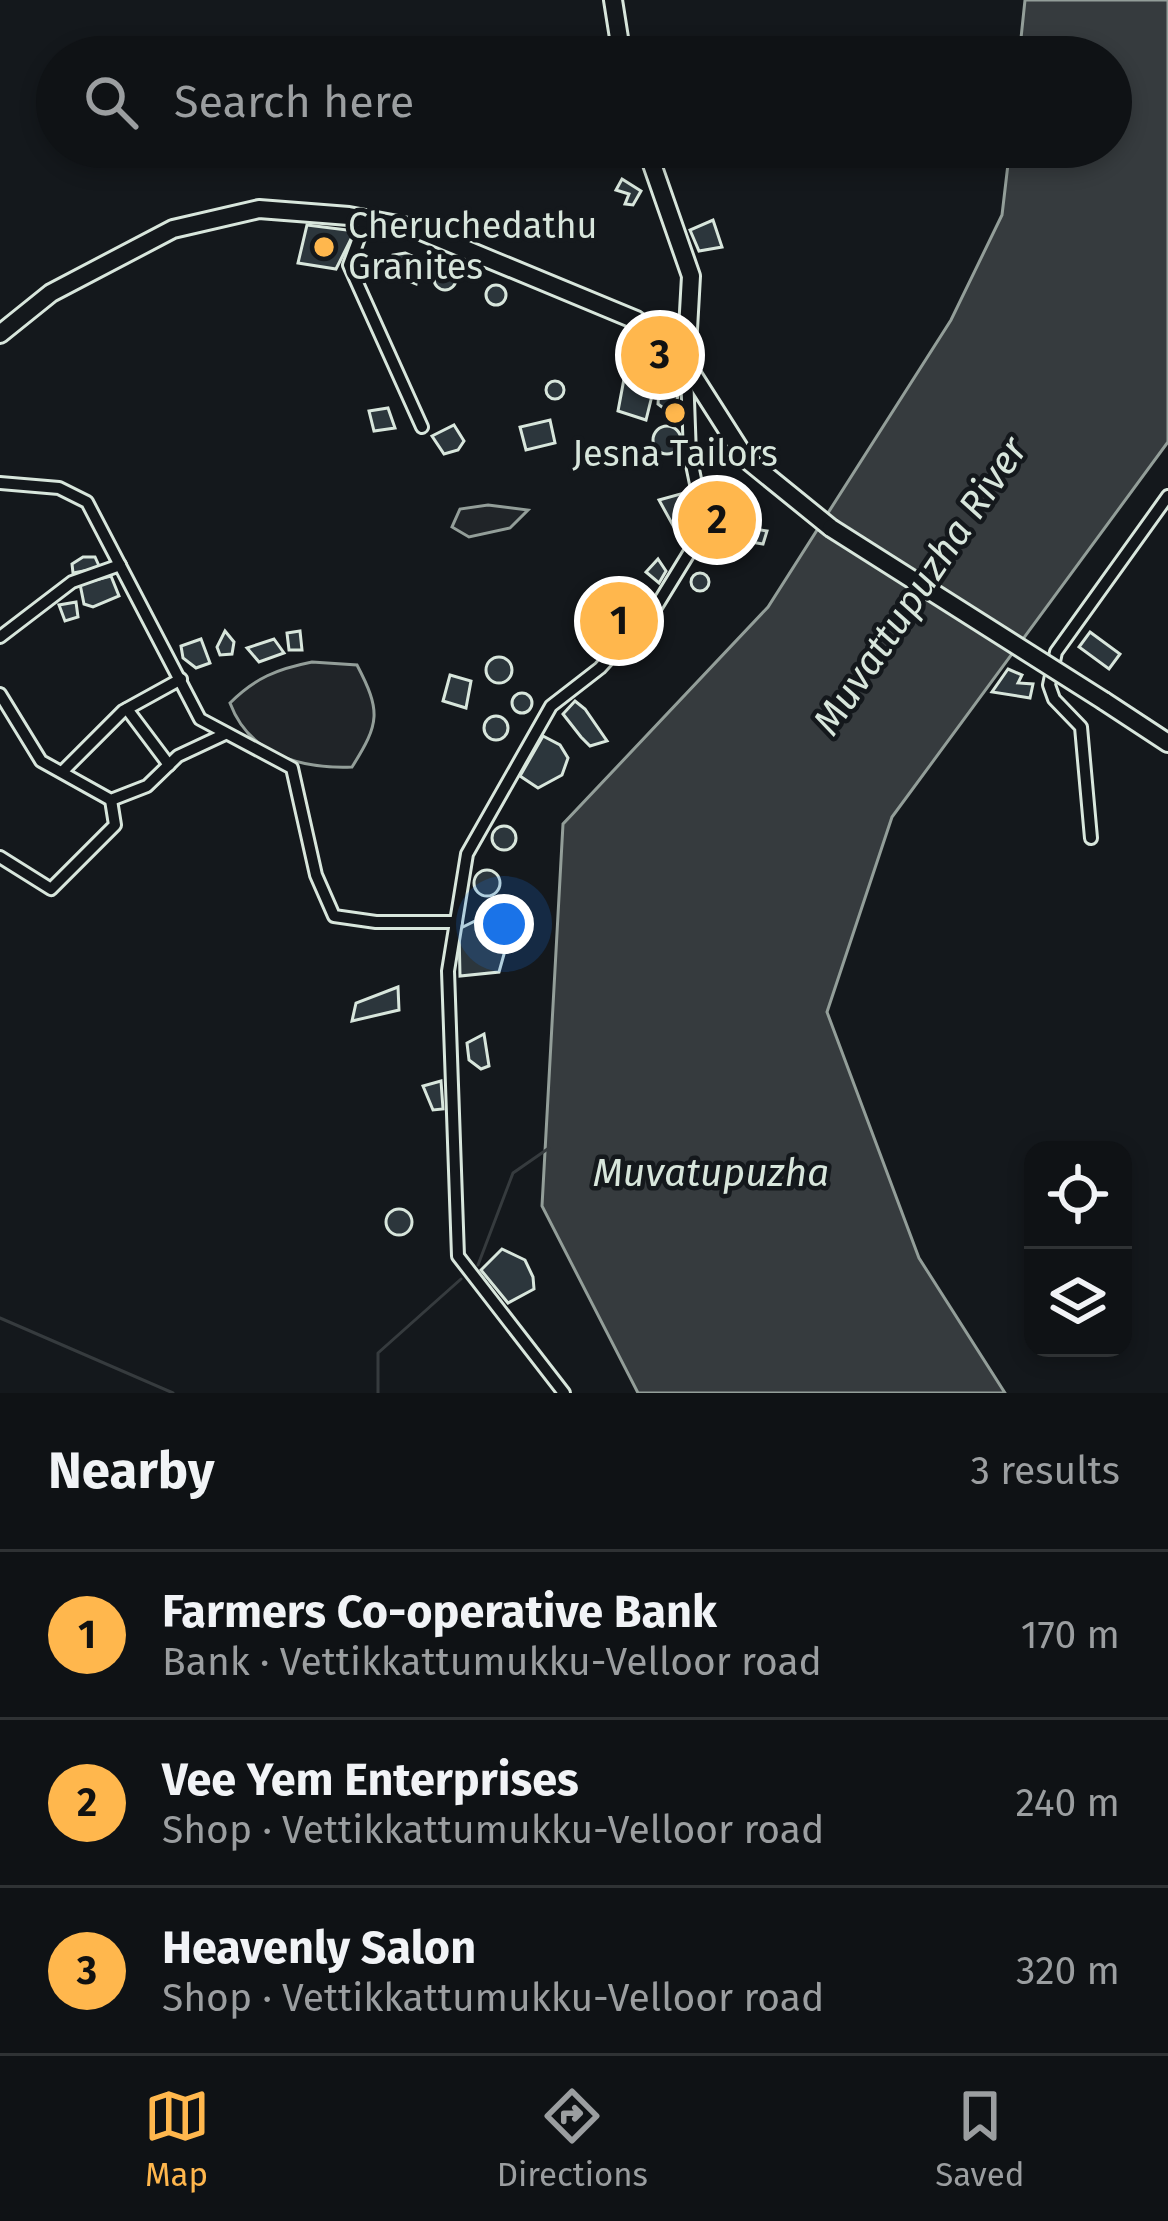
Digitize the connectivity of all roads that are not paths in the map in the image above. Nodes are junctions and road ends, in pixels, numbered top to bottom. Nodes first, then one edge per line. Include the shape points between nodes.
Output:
1 (613, 0) edge
2 (619, 36) edge
3 (653, 168) edge
4 (367, 219) junction
5 (0, 334) edge
6 (686, 365) junction
7 (422, 427) dead end
8 (0, 484) edge
9 (1168, 496) edge
10 (120, 566) junction
11 (0, 637) edge
12 (182, 679) junction
13 (0, 696) edge
14 (127, 709) junction
15 (225, 734) junction
16 (1168, 742) edge
17 (169, 765) junction
18 (64, 770) junction
19 (111, 800) junction
20 (1091, 838) dead end
21 (0, 857) edge
22 (456, 922) junction
23 (564, 1393) edge

1 - 2 main road
3 - 6 main road via 692,276
4 - 5 main road via 259,209 173,229 51,293
4 - 6 main road via 414,228 568,287 636,320
4 - 7 street via 349,265
6 - 16 main road, bridge via 746,459 831,528
6 - 22 street via 690,455 705,527 656,607 551,706 467,854
8 - 10 street via 59,488 87,502
9 - 20 street via 1056,652 1049,685 1081,727
10 - 11 street via 72,582
10 - 12 street
12 - 14 street
12 - 15 street via 200,719
13 - 18 street via 41,760
14 - 17 street
14 - 18 street
15 - 17 street
15 - 22 street via 292,768 316,875 334,916
17 - 19 street via 147,786
18 - 19 street
19 - 21 street via 115,825 51,889
22 - 23 street via 448,971 458,1256

